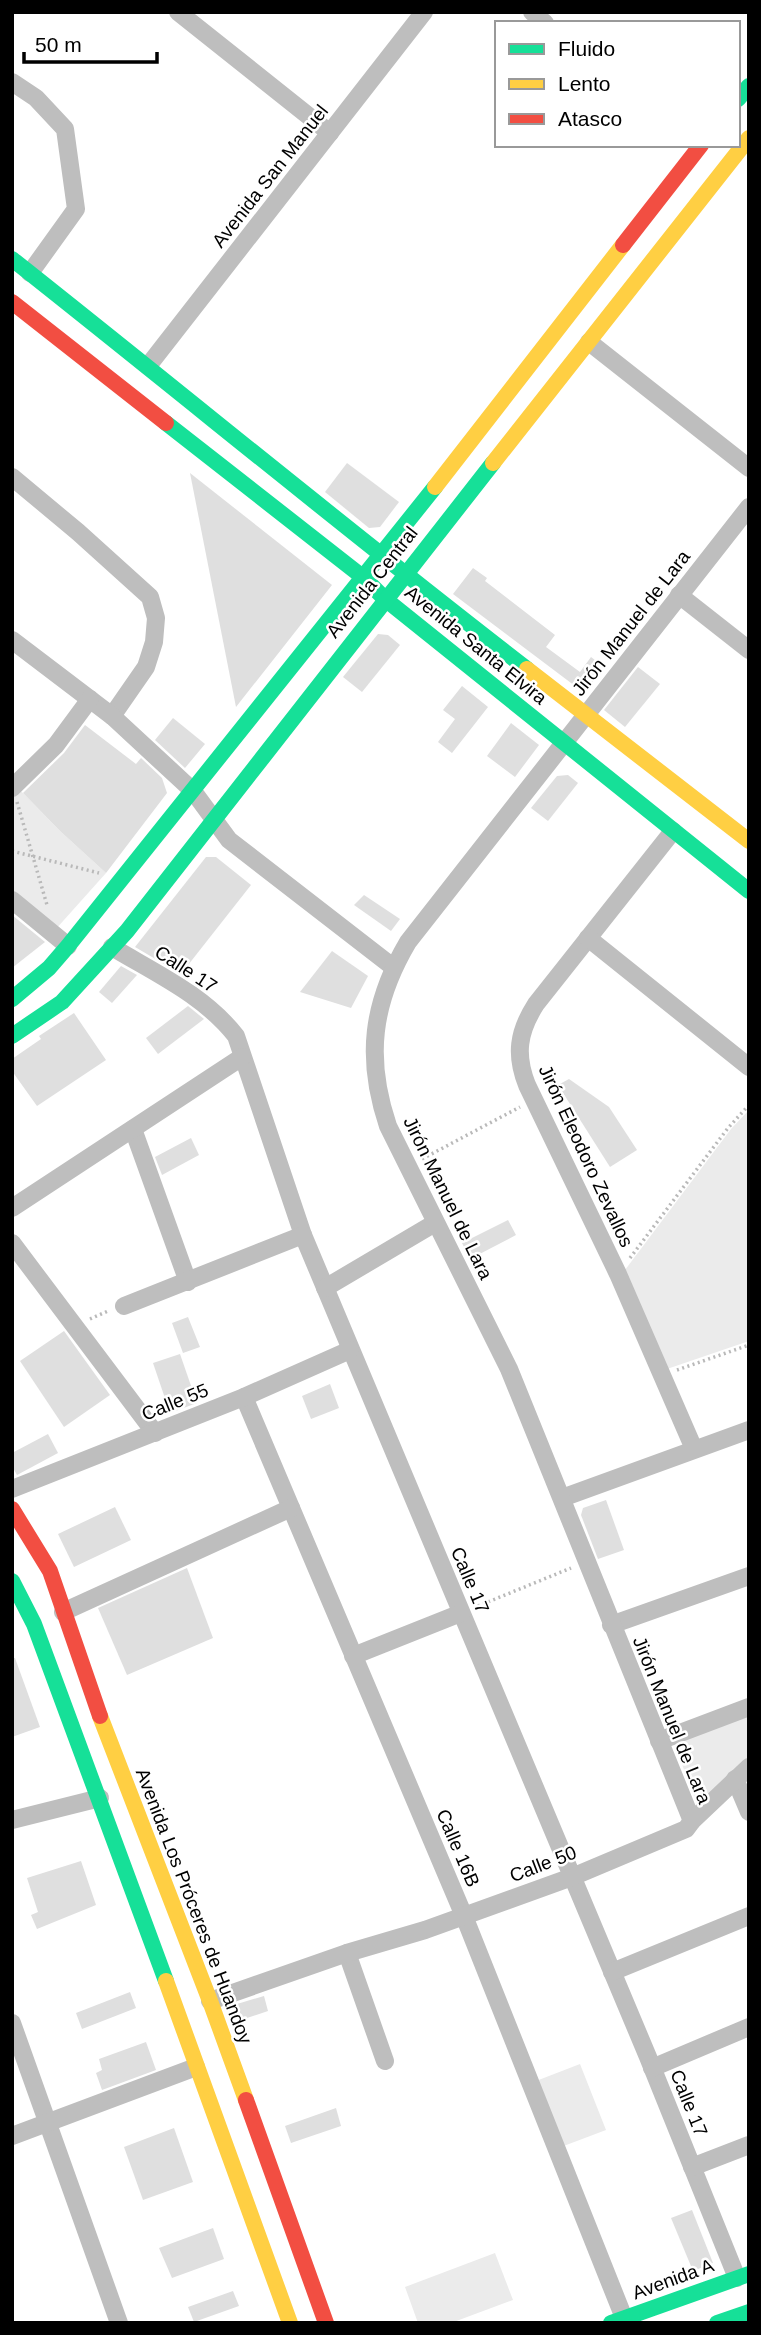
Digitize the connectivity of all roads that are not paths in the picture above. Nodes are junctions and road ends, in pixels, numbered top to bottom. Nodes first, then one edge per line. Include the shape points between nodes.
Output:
1 (178, 12) edge
2 (424, 12) edge
3 (12, 82) edge
4 (330, 133) junction
5 (749, 138) edge
6 (698, 147) edge
7 (12, 259) edge
8 (30, 273) junction
9 (12, 302) edge
10 (589, 342) junction
11 (148, 366) junction
12 (749, 468) edge
13 (12, 477) edge
14 (749, 507) edge
15 (380, 556) junction
16 (405, 575) junction
17 (364, 578) junction
18 (679, 595) junction
19 (385, 599) junction
20 (12, 640) edge
21 (749, 650) edge
22 (90, 699) junction
23 (585, 715) junction
24 (113, 716) junction
25 (564, 743) junction
26 (13, 789) edge
27 (193, 791) junction
28 (214, 820) junction
29 (673, 831) junction
30 (749, 841) edge
31 (749, 891) edge
32 (12, 900) edge
33 (588, 938) junction
34 (68, 946) junction
35 (112, 947) junction
36 (393, 967) junction
37 (12, 999) edge
38 (12, 1036) edge
39 (242, 1057) junction
40 (749, 1068) edge
41 (133, 1129) junction
42 (12, 1208) edge
43 (435, 1223) junction
44 (303, 1235) junction
45 (12, 1243) edge
46 (188, 1282) junction
47 (325, 1288) junction
48 (124, 1306) road end
49 (350, 1350) junction
50 (244, 1397) junction
51 (749, 1430) edge
52 (155, 1433) junction
53 (694, 1449) junction
54 (12, 1489) edge
55 (562, 1498) junction
56 (291, 1508) junction
57 (12, 1509) edge
58 (749, 1577) edge
59 (12, 1581) edge
60 (63, 1612) junction
61 (461, 1613) junction
62 (611, 1625) junction
63 (353, 1656) junction
64 (749, 1707) edge
65 (659, 1741) junction
66 (742, 1773) edge
67 (100, 1798) junction
68 (749, 1812) edge
69 (12, 1820) edge
70 (692, 1821) junction
71 (572, 1877) junction
72 (464, 1916) junction
73 (749, 1916) edge
74 (347, 1953) junction
75 (612, 1972) junction
76 (210, 2001) junction
77 (12, 2023) edge
78 (749, 2027) edge
79 (385, 2061) dead end
80 (196, 2067) junction
81 (652, 2068) junction
82 (48, 2122) junction
83 (12, 2136) edge
84 (749, 2146) edge
85 (692, 2167) junction
86 (743, 2276) edge
87 (749, 2312) edge
88 (618, 2320) edge
89 (119, 2323) edge
90 (290, 2323) edge
91 (326, 2323) edge
92 (717, 2323) edge

1 - 4 street
2 - 4 street, Avenida San Manuel
3 - 8 street via 36,98 65,129 76,209
4 - 11 street, Avenida San Manuel
5 - 10 main road, Avenida Central
6 - 15 main road, Avenida Central
7 - 8 main road, Avenida Santa Elvira
8 - 11 main road, Avenida Santa Elvira
9 - 17 main road, Avenida Santa Elvira
10 - 12 street
10 - 16 main road, Avenida Central
11 - 15 main road, Avenida Santa Elvira
13 - 24 street via 150,597 156,618 154,642 146,667
14 - 18 street, Jirón Manuel de Lara
15 - 16 main road, Avenida Santa Elvira
15 - 17 main road, Avenida Central
16 - 19 main road, Avenida Central
16 - 23 main road, Avenida Santa Elvira
17 - 19 main road, Avenida Santa Elvira
17 - 27 main road, Avenida Central
18 - 21 street
18 - 23 street, Jirón Manuel de Lara
19 - 25 main road, Avenida Santa Elvira
19 - 28 main road, Avenida Central
20 - 22 street
22 - 24 street
22 - 26 street via 56,745
23 - 25 street, Jirón Manuel de Lara
23 - 30 main road, Avenida Santa Elvira
24 - 27 street
25 - 29 main road, Avenida Santa Elvira
25 - 36 street, Jirón Manuel de Lara via 428,915
27 - 28 street
27 - 34 main road, Avenida Central
28 - 35 main road, Avenida Central
28 - 36 street via 229,840
29 - 31 main road, Avenida Santa Elvira
29 - 33 street, Jirón Eleodoro Zevallos
32 - 34 street
33 - 40 street
33 - 53 street, Jirón Eleodoro Zevallos via 536,1004 521,1031 519,1060
34 - 37 main road, Avenida Central
35 - 38 main road, Avenida Central via 62,1002
35 - 39 street, Calle 17 via 204,1003 236,1036
36 - 43 street, Jirón Manuel de Lara via 379,1009 376,1071 388,1126
39 - 41 street
39 - 44 street, Calle 17
41 - 42 street
41 - 46 street
43 - 47 street
43 - 55 street, Jirón Manuel de Lara via 509,1369
44 - 46 street
44 - 47 street, Calle 17
45 - 52 street
46 - 48 street
47 - 49 street, Calle 17
49 - 50 street, Calle 55
49 - 61 street, Calle 17
50 - 52 street, Calle 55
50 - 56 street, Calle 16B
51 - 53 street
52 - 54 street, Calle 55
53 - 55 street
55 - 62 street, Jirón Manuel de Lara
56 - 60 street
56 - 63 street, Calle 16B
57 - 60 main road, Avenida Los Próceres de Huandoy via 50,1570
58 - 62 street
59 - 67 main road via 34,1624
60 - 76 main road, Avenida Los Próceres de Huandoy
61 - 63 street
61 - 71 street, Calle 17
62 - 65 street, Jirón Manuel de Lara
63 - 72 street, Calle 16B
64 - 65 street
65 - 70 street, Jirón Manuel de Lara
66 - 68 street
66 - 70 street, Calle 50
67 - 69 street
67 - 80 main road
70 - 71 street, Calle 50 via 686,1829
71 - 72 street, Calle 50
71 - 75 street, Calle 17
72 - 74 street, Calle 50
72 - 88 street, Calle 16B
73 - 75 street
74 - 76 street, Calle 50
74 - 79 street
75 - 81 street, Calle 17
76 - 91 main road, Avenida Los Próceres de Huandoy
77 - 82 street
78 - 81 street
80 - 82 street
80 - 90 main road
81 - 85 street, Calle 17
82 - 83 street
82 - 89 street
84 - 85 street
85 - 86 street, Calle 17
86 - 88 main road, Avenida A
87 - 92 main road

